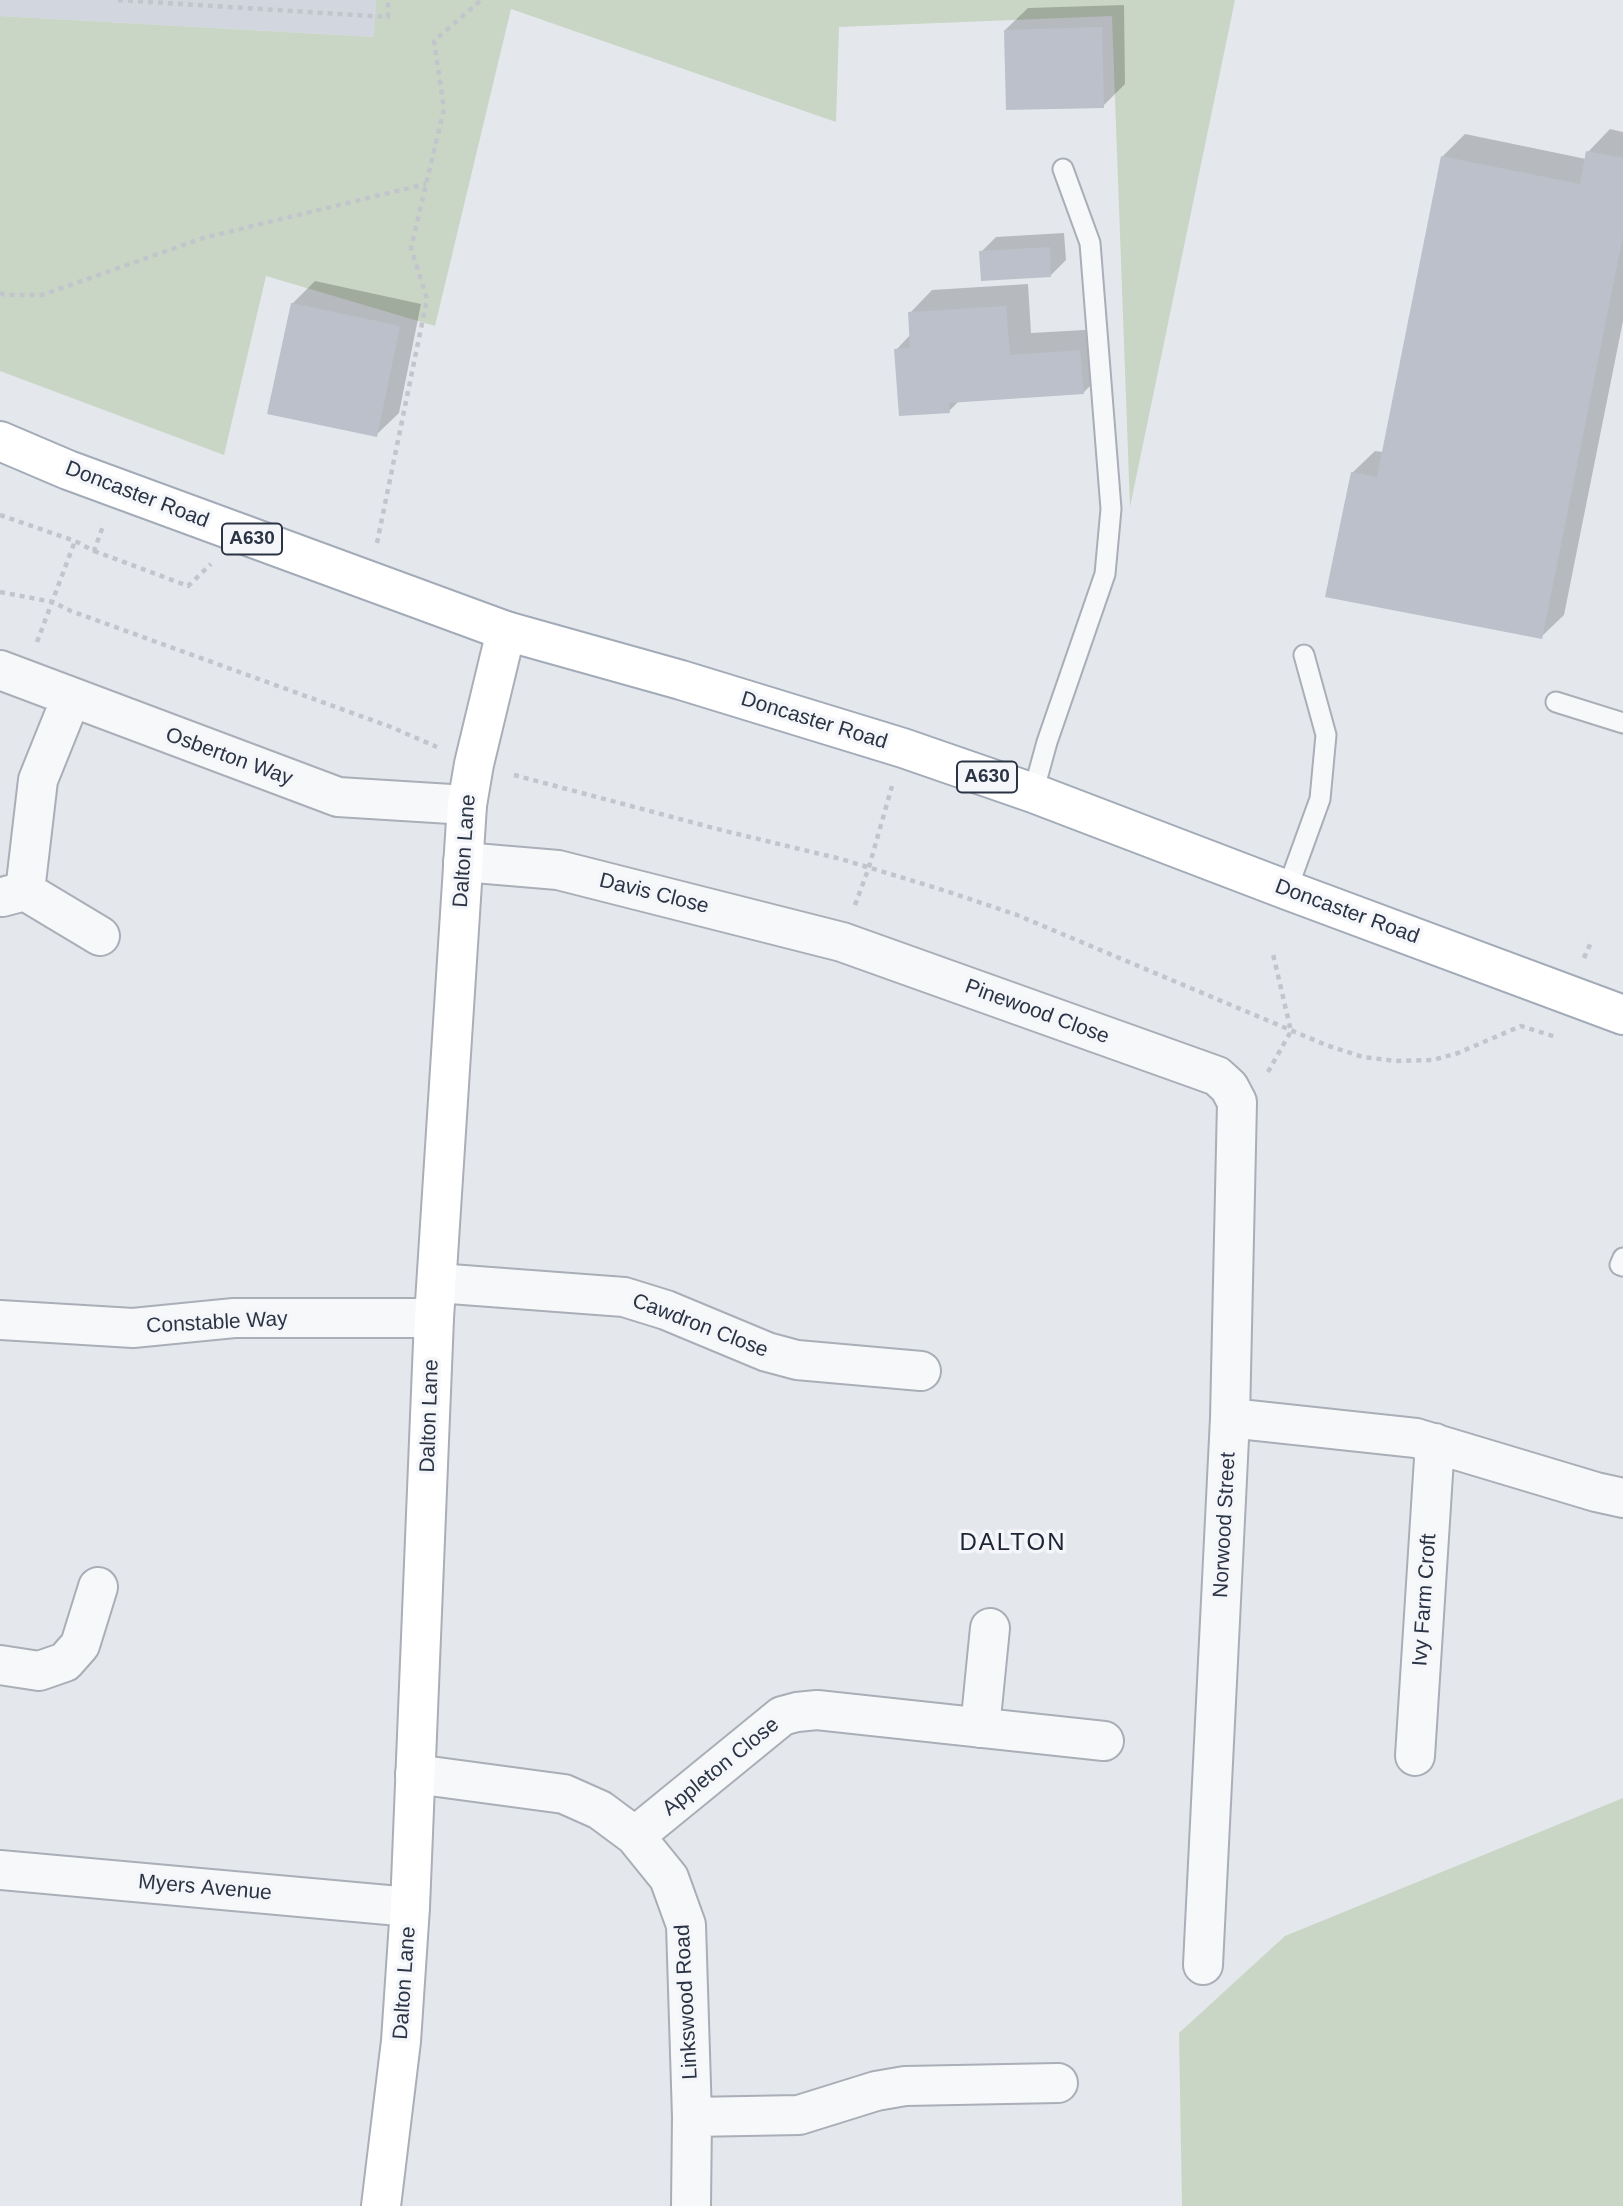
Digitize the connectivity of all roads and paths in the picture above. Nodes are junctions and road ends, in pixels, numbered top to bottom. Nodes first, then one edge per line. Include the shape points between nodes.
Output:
1 (118, 0) edge
2 (388, 0) edge
3 (481, 0) edge
4 (1063, 169) dead end
5 (426, 184) junction
6 (0, 293) edge
7 (0, 441) edge
8 (242, 535) junction
9 (75, 541) dead end
10 (94, 551) dead end
11 (369, 580) junction
12 (0, 592) edge
13 (52, 602) junction
14 (506, 631) junction
15 (1304, 655) dead end
16 (11, 674) edge
17 (71, 698) junction
18 (1556, 702) dead end
19 (1623, 723) edge
20 (903, 748) junction
21 (474, 764) junction
22 (1032, 793) junction
23 (467, 805) junction
24 (463, 862) junction
25 (869, 867) junction
26 (1287, 890) junction
27 (13, 894) edge
28 (100, 936) dead end
29 (1592, 940) dead end
30 (842, 942) junction
31 (1272, 954) dead end
32 (1582, 999) junction
33 (1623, 1015) edge
34 (1291, 1031) junction
35 (1567, 1040) dead end
36 (1233, 1095) junction
37 (1623, 1258) edge
38 (1623, 1266) edge
39 (435, 1300) junction
40 (0, 1320) edge
41 (921, 1371) dead end
42 (1230, 1418) junction
43 (1435, 1443) junction
44 (1623, 1498) edge
45 (97, 1587) dead end
46 (990, 1628) dead end
47 (0, 1665) edge
48 (979, 1728) junction
49 (1104, 1741) dead end
50 (1415, 1756) dead end
51 (415, 1773) junction
52 (635, 1836) junction
53 (0, 1870) edge
54 (410, 1907) junction
55 (1203, 1965) dead end
56 (1058, 2082) dead end
57 (692, 2117) junction
58 (381, 2206) edge
59 (691, 2206) edge

1 - 2 path via 388,17
3 - 5 path via 434,41 444,109
4 - 22 lane via 1090,243 1111,509 1105,574
5 - 6 path via 203,238 42,295
5 - 11 path via 411,248 427,299
7 - 8 main road, Doncaster Road / A630
8 - 10 path via 188,586
8 - 11 main road, Doncaster Road / A630
9 - 13 path
11 - 14 main road, Doncaster Road / A630
12 - 13 path
13 - 16 path
13 - 21 path via 391,727
14 - 20 main road, Doncaster Road / A630
14 - 21 main road, Dalton Lane
15 - 26 lane via 1326,735 1320,799
16 - 17 street, Osberton Way
17 - 23 street, Osberton Way via 338,797
17 - 27 street via 38,780
18 - 19 lane
20 - 22 main road, Doncaster Road / A630
20 - 25 path
21 - 23 main road, Dalton Lane
21 - 25 path
22 - 26 main road, Doncaster Road / A630
23 - 24 main road, Dalton Lane
24 - 30 street, Davis Close via 558,870
24 - 39 main road, Dalton Lane
25 - 30 path
25 - 34 path via 1017,915
26 - 32 main road, Doncaster Road / A630
27 - 28 street
29 - 32 path via 1572,987
30 - 36 street, Pinewood Close via 1217,1076
31 - 34 path
32 - 33 main road, Doncaster Road / A630
34 - 35 path via 1363,1057 1396,1061 1433,1060 1458,1053 1521,1026
34 - 36 path via 1271,1070
36 - 42 street, Norwood Street
37 - 38 lane
39 - 40 street, Constable Way via 133,1328
39 - 41 street, Cawdron Close via 624,1297 797,1360
39 - 51 main road, Dalton Lane
42 - 43 street
42 - 55 street, Norwood Street
43 - 44 street
43 - 50 street, Ivy Farm Croft
45 - 47 street via 80,1645 65,1662 39,1671
46 - 48 street
48 - 49 street, Appleton Close
48 - 52 street, Appleton Close via 817,1710 782,1716
51 - 52 street, Linkswood Road via 564,1794 600,1810
51 - 54 main road, Dalton Lane
52 - 57 street, Linkswood Road via 669,1878 686,1925
53 - 54 street, Myers Avenue
54 - 58 main road, Dalton Lane via 401,2041
56 - 57 street via 905,2085 799,2115
57 - 59 street, Linkswood Road

